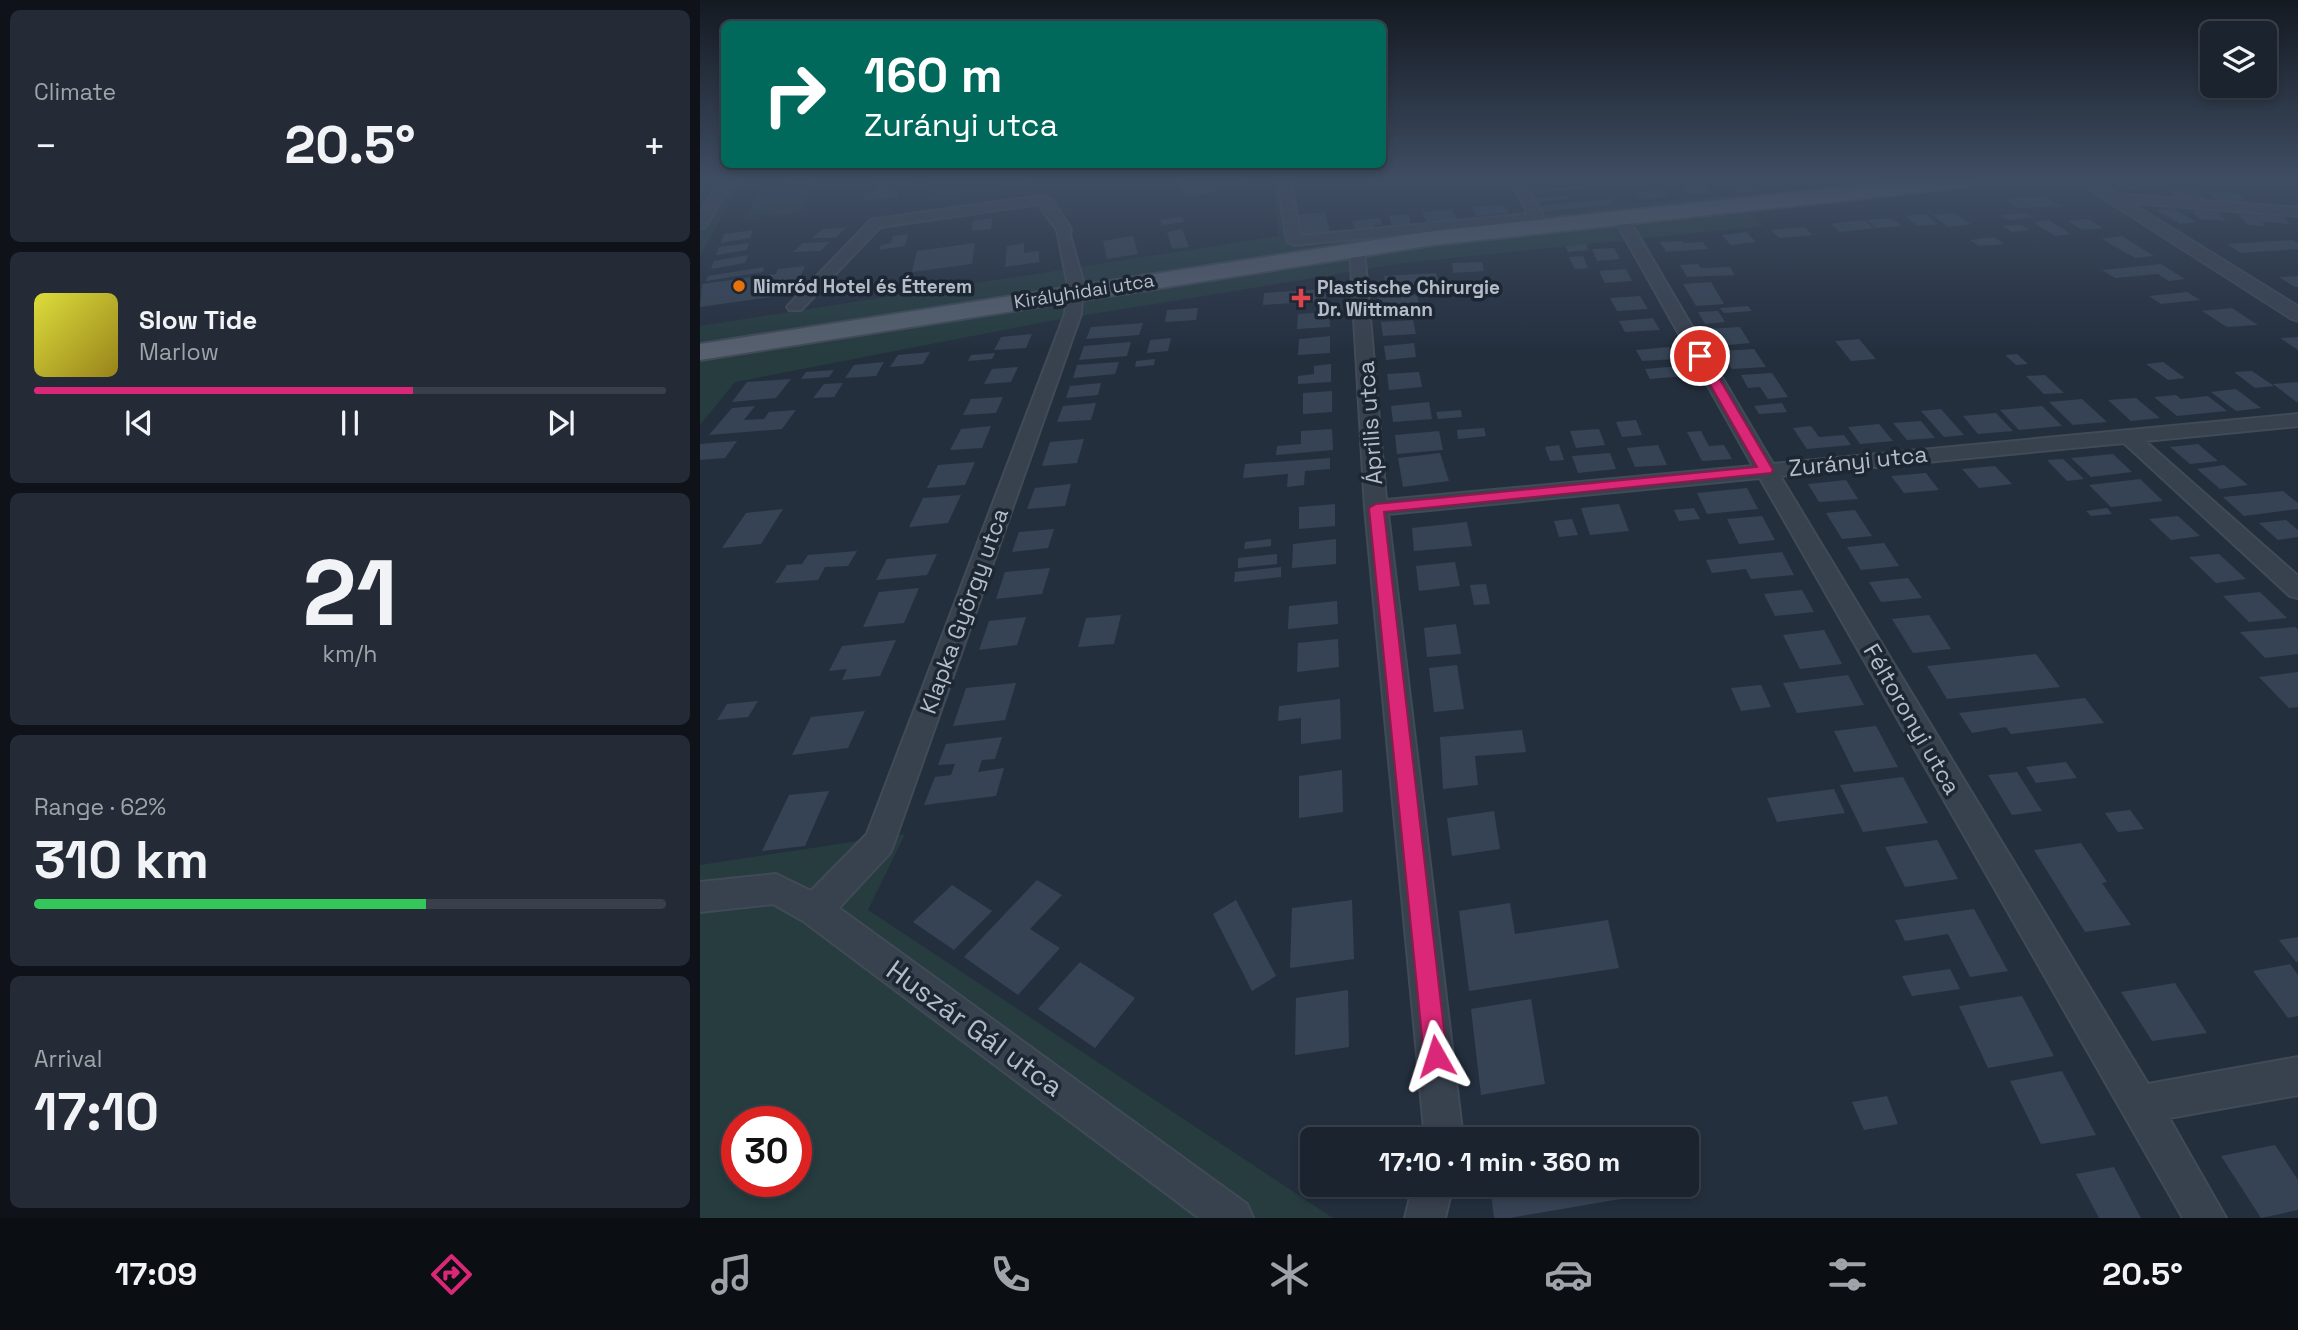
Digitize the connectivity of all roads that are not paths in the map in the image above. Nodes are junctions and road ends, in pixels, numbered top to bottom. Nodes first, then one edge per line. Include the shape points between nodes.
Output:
1 (862, 238) edge
2 (1064, 238) edge
3 (1293, 238) edge
4 (1343, 238) edge
5 (1430, 238) edge
6 (1632, 238) edge
7 (2177, 238) edge
8 (1357, 249) junction
9 (1077, 292) junction
10 (795, 307) dead end
11 (2298, 315) edge
12 (829, 331) junction
13 (700, 352) edge
14 (700, 365) edge
15 (2298, 420) edge
16 (2127, 435) junction
17 (1766, 470) junction
18 (1376, 508) junction
19 (2298, 590) edge
20 (700, 897) edge
21 (814, 910) junction
22 (2298, 1076) edge
23 (2138, 1105) junction
24 (1443, 1127) edge
25 (1430, 1197) edge
26 (1233, 1218) edge
27 (1425, 1218) edge
28 (2206, 1218) edge

1 - 10 street
2 - 9 street
3 - 4 street, Királyhidai utca via 1294,242
5 - 8 main road, Királyhidai utca
6 - 17 street, Féltoronyi utca
7 - 11 street
8 - 9 main road, Királyhidai utca
8 - 18 street, Április utca
9 - 12 main road, Királyhidai utca
9 - 21 street, Klapka György utca via 1073,314 878,843
12 - 13 main road, Királyhidai utca
12 - 14 main road, Királyhidai utca
15 - 16 street, Zurányi utca
16 - 17 street, Zurányi utca
16 - 19 street
17 - 18 street, Zurányi utca
17 - 23 street, Féltoronyi utca
18 - 24 street, Április utca
20 - 21 street, Huszár Gál utca via 776,889
21 - 26 street, Huszár Gál utca
22 - 23 street
23 - 28 street, Féltoronyi utca
25 - 27 street

